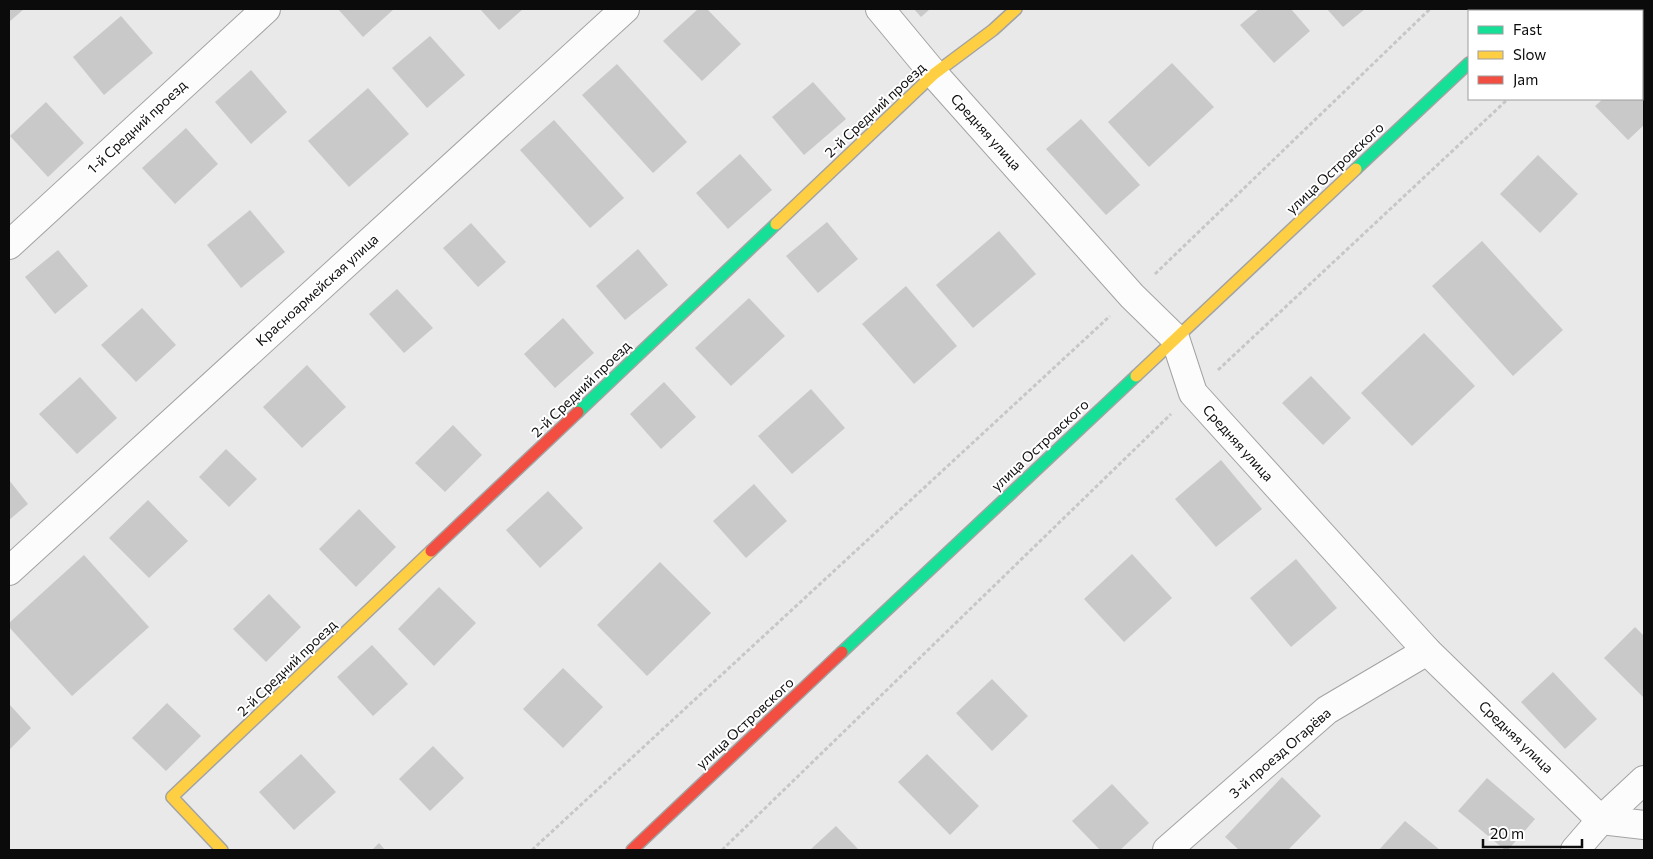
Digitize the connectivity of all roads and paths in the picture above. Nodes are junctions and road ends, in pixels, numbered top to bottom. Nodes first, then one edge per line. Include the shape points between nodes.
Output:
1 (266, 9) edge
2 (625, 9) edge
3 (880, 9) edge
4 (1016, 9) edge
5 (1430, 9) edge
6 (1468, 64) edge
7 (934, 74) junction
8 (1507, 100) edge
9 (9, 244) edge
10 (1132, 296) junction
11 (1175, 338) junction
12 (1193, 393) junction
13 (9, 571) edge
14 (1427, 651) junction
15 (1644, 780) edge
16 (1601, 820) junction
17 (1644, 825) edge
18 (222, 850) edge
19 (532, 850) edge
20 (632, 850) edge
21 (722, 850) edge
22 (1168, 850) edge
23 (1575, 850) edge

1 - 9 street, 1-й Средний проезд
2 - 13 street, Красноармейская улица
3 - 7 street, Средняя улица
4 - 7 street, 2-й Средний проезд
5 - 10 path
6 - 11 street, улица Островского
7 - 10 street, Средняя улица
7 - 18 street, 2-й Средний проезд via 172,798
8 - 12 path
10 - 11 street, Средняя улица
10 - 19 path
11 - 12 street, Средняя улица
11 - 20 street, улица Островского
12 - 14 street, Средняя улица
12 - 21 path
14 - 16 street, Средняя улица
14 - 22 street, 3-й проезд Огарёва via 1328,710
15 - 16 street
16 - 17 street
16 - 23 street

